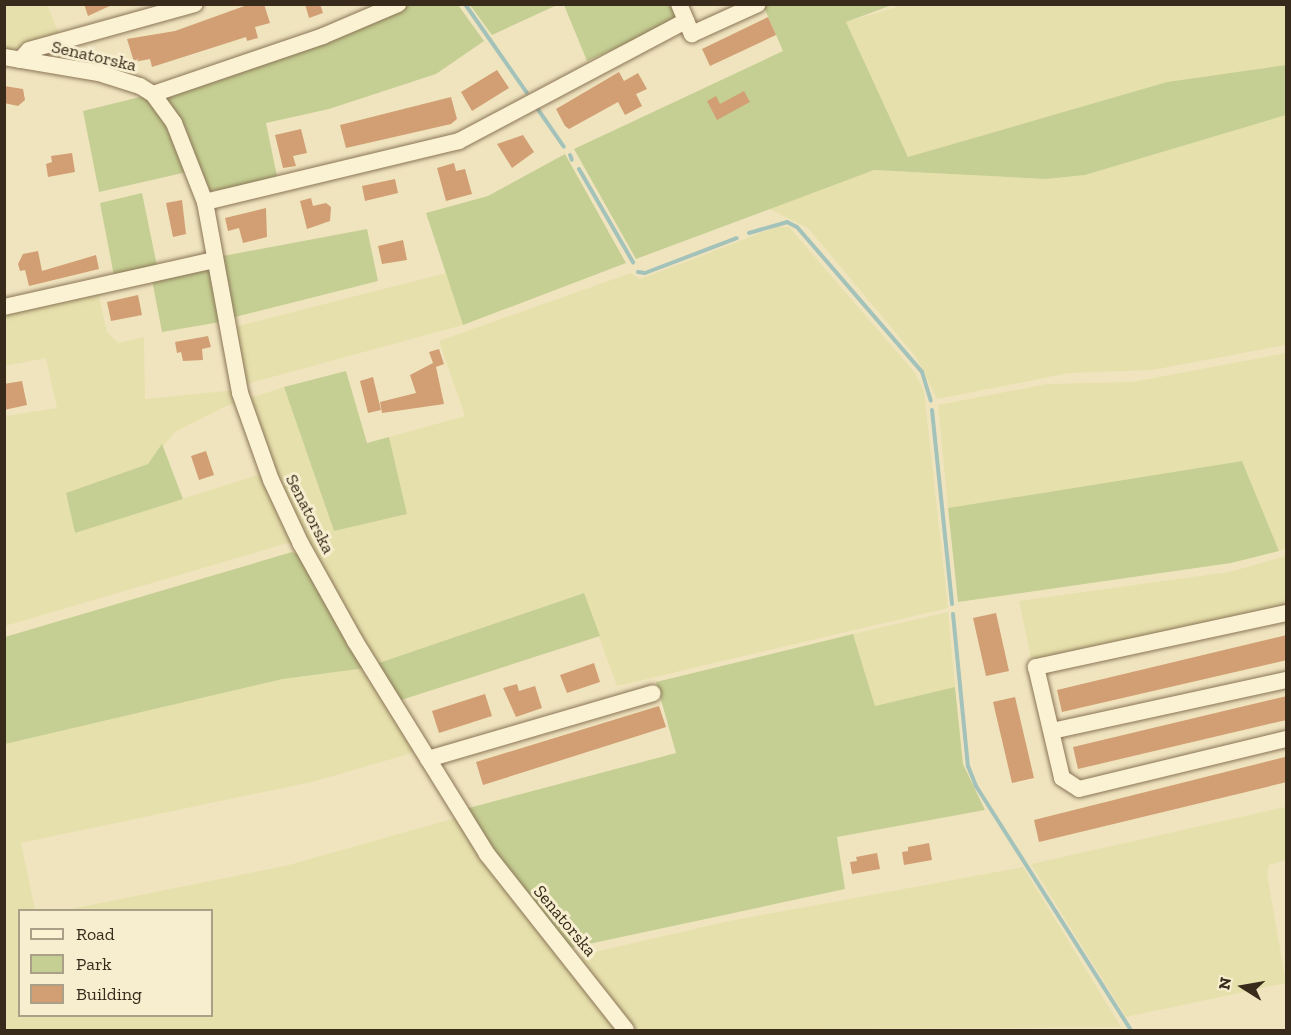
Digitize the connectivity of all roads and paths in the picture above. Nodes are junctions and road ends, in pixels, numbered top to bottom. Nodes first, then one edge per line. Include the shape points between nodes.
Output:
1 (195, 4) edge
2 (398, 4) edge
3 (679, 4) edge
4 (758, 4) edge
5 (686, 21) junction
6 (12, 59) edge
7 (153, 94) junction
8 (205, 202) junction
9 (214, 260) junction
10 (4, 307) edge
11 (1287, 613) edge
12 (1287, 680) edge
13 (654, 693) dead end
14 (1052, 731) junction
15 (1287, 739) edge
16 (428, 759) junction
17 (626, 1030) edge

1 - 6 street via 29,50
2 - 7 street via 323,36
3 - 5 street
4 - 5 street via 692,34
5 - 8 street via 459,141
6 - 7 street, Senatorska via 121,78
7 - 8 street, Senatorska via 174,123
8 - 9 street, Senatorska
9 - 10 street
9 - 16 street, Senatorska via 235,376 270,480 355,641
11 - 14 street via 1036,667
12 - 14 street
13 - 16 street
14 - 15 street via 1062,778 1079,789
16 - 17 street, Senatorska via 503,877

